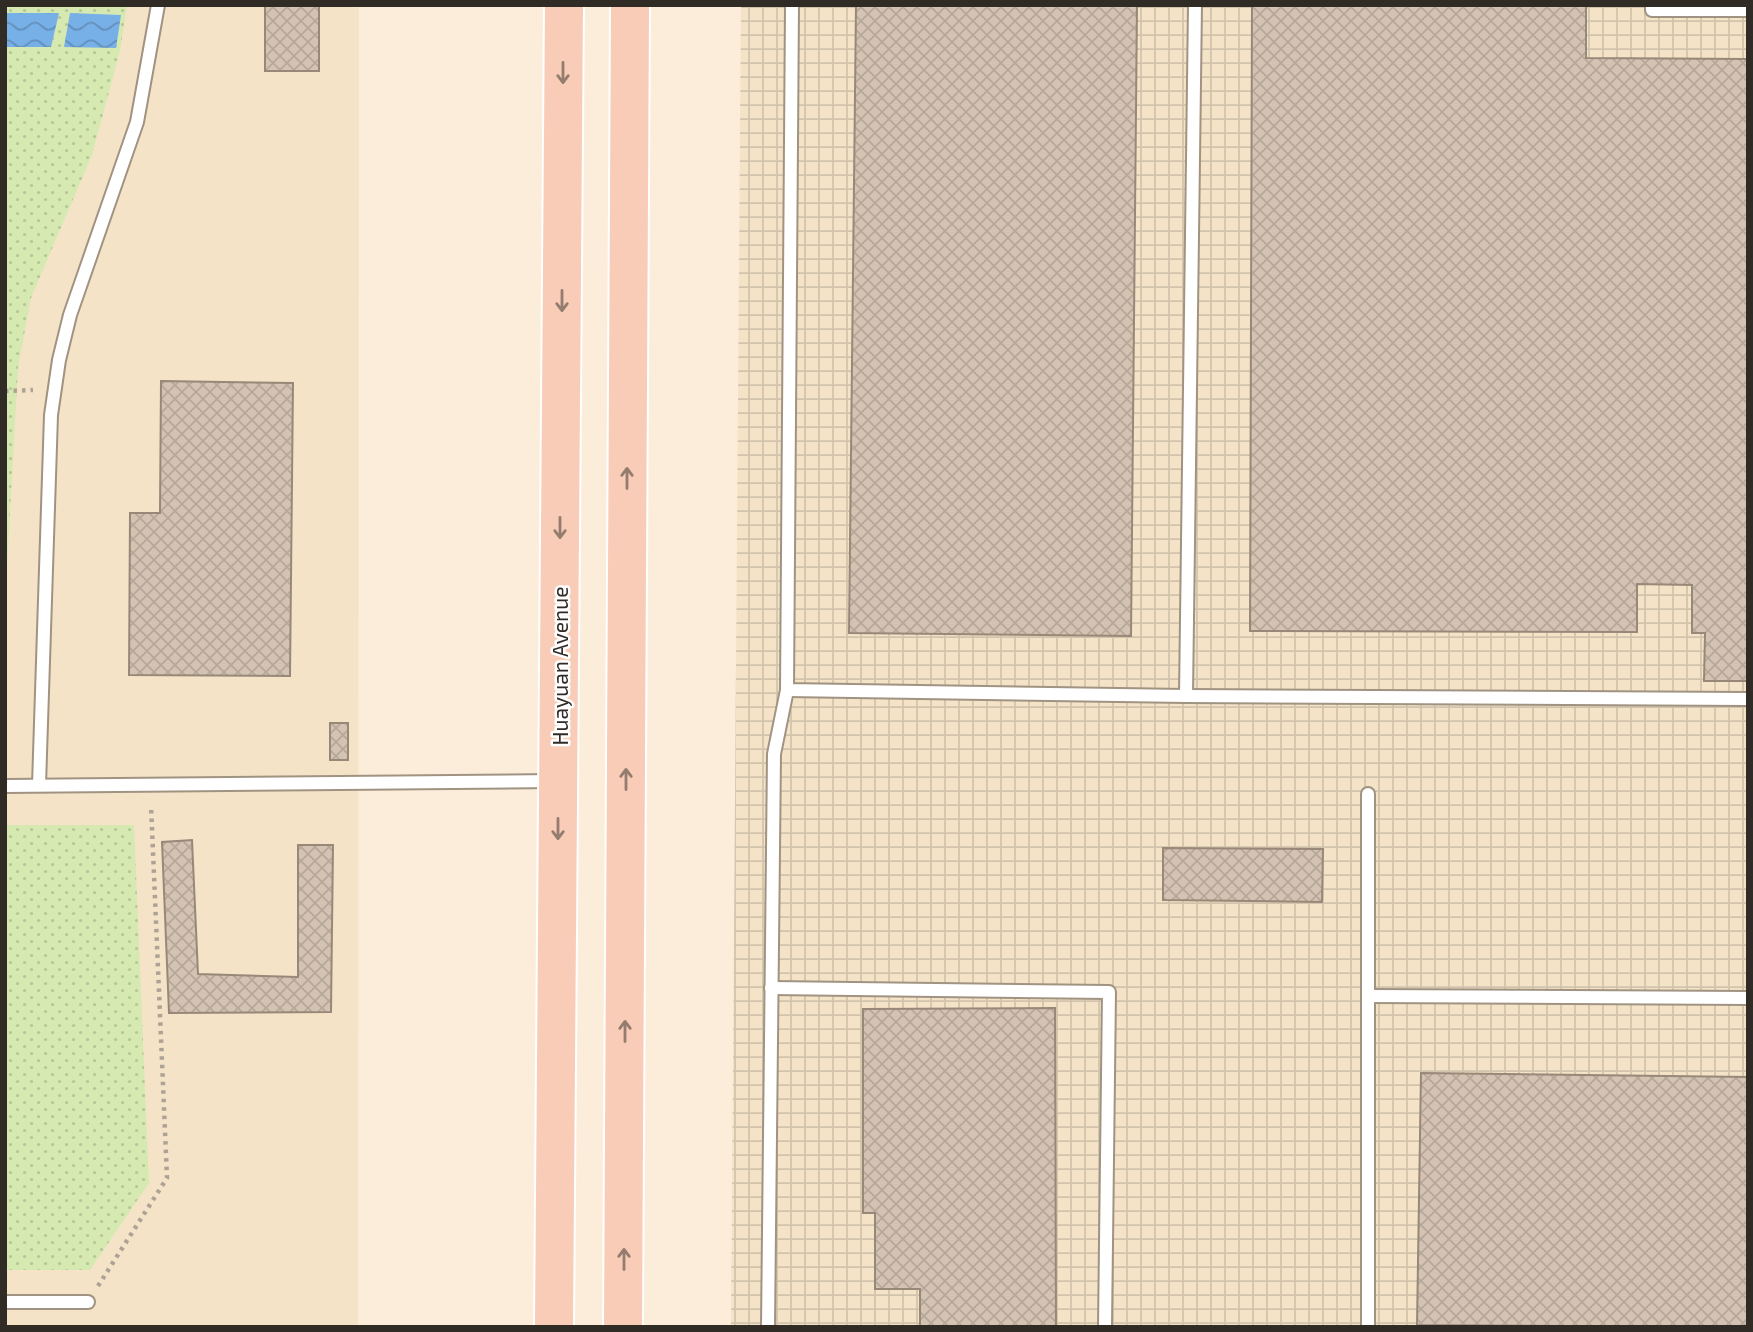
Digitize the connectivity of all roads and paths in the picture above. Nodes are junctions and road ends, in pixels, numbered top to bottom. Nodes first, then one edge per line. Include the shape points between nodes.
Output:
1 (158, 5) edge
2 (564, 5) edge
3 (630, 5) edge
4 (792, 5) edge
5 (1195, 5) edge
6 (1652, 5) edge
7 (1748, 10) edge
8 (787, 690) junction
9 (1186, 696) junction
10 (1748, 699) edge
11 (559, 781) junction
12 (150, 784) junction
13 (39, 785) junction
14 (5, 786) edge
15 (1368, 794) dead end
16 (771, 988) junction
17 (1368, 996) junction
18 (1748, 998) edge
19 (5, 1302) edge
20 (88, 1302) joint
21 (554, 1327) edge
22 (623, 1327) edge
23 (768, 1327) edge
24 (1105, 1327) edge
25 (1368, 1327) edge

1 - 13 lane via 137,122 70,315 59,360 51,415
2 -> 11 main road, Huayuan Avenue
22 -> 3 main road
4 - 8 lane
5 - 9 lane
6 - 7 lane via 1652,10
8 - 9 lane
8 - 16 lane via 774,754
9 - 10 lane
11 - 12 lane
11 -> 21 main road, Huayuan Avenue
12 - 13 lane
12 - 20 path via 167,1178
13 - 14 lane
15 - 17 lane
16 - 23 lane
16 - 24 lane via 1109,992
17 - 18 lane
17 - 25 lane
19 - 20 lane

